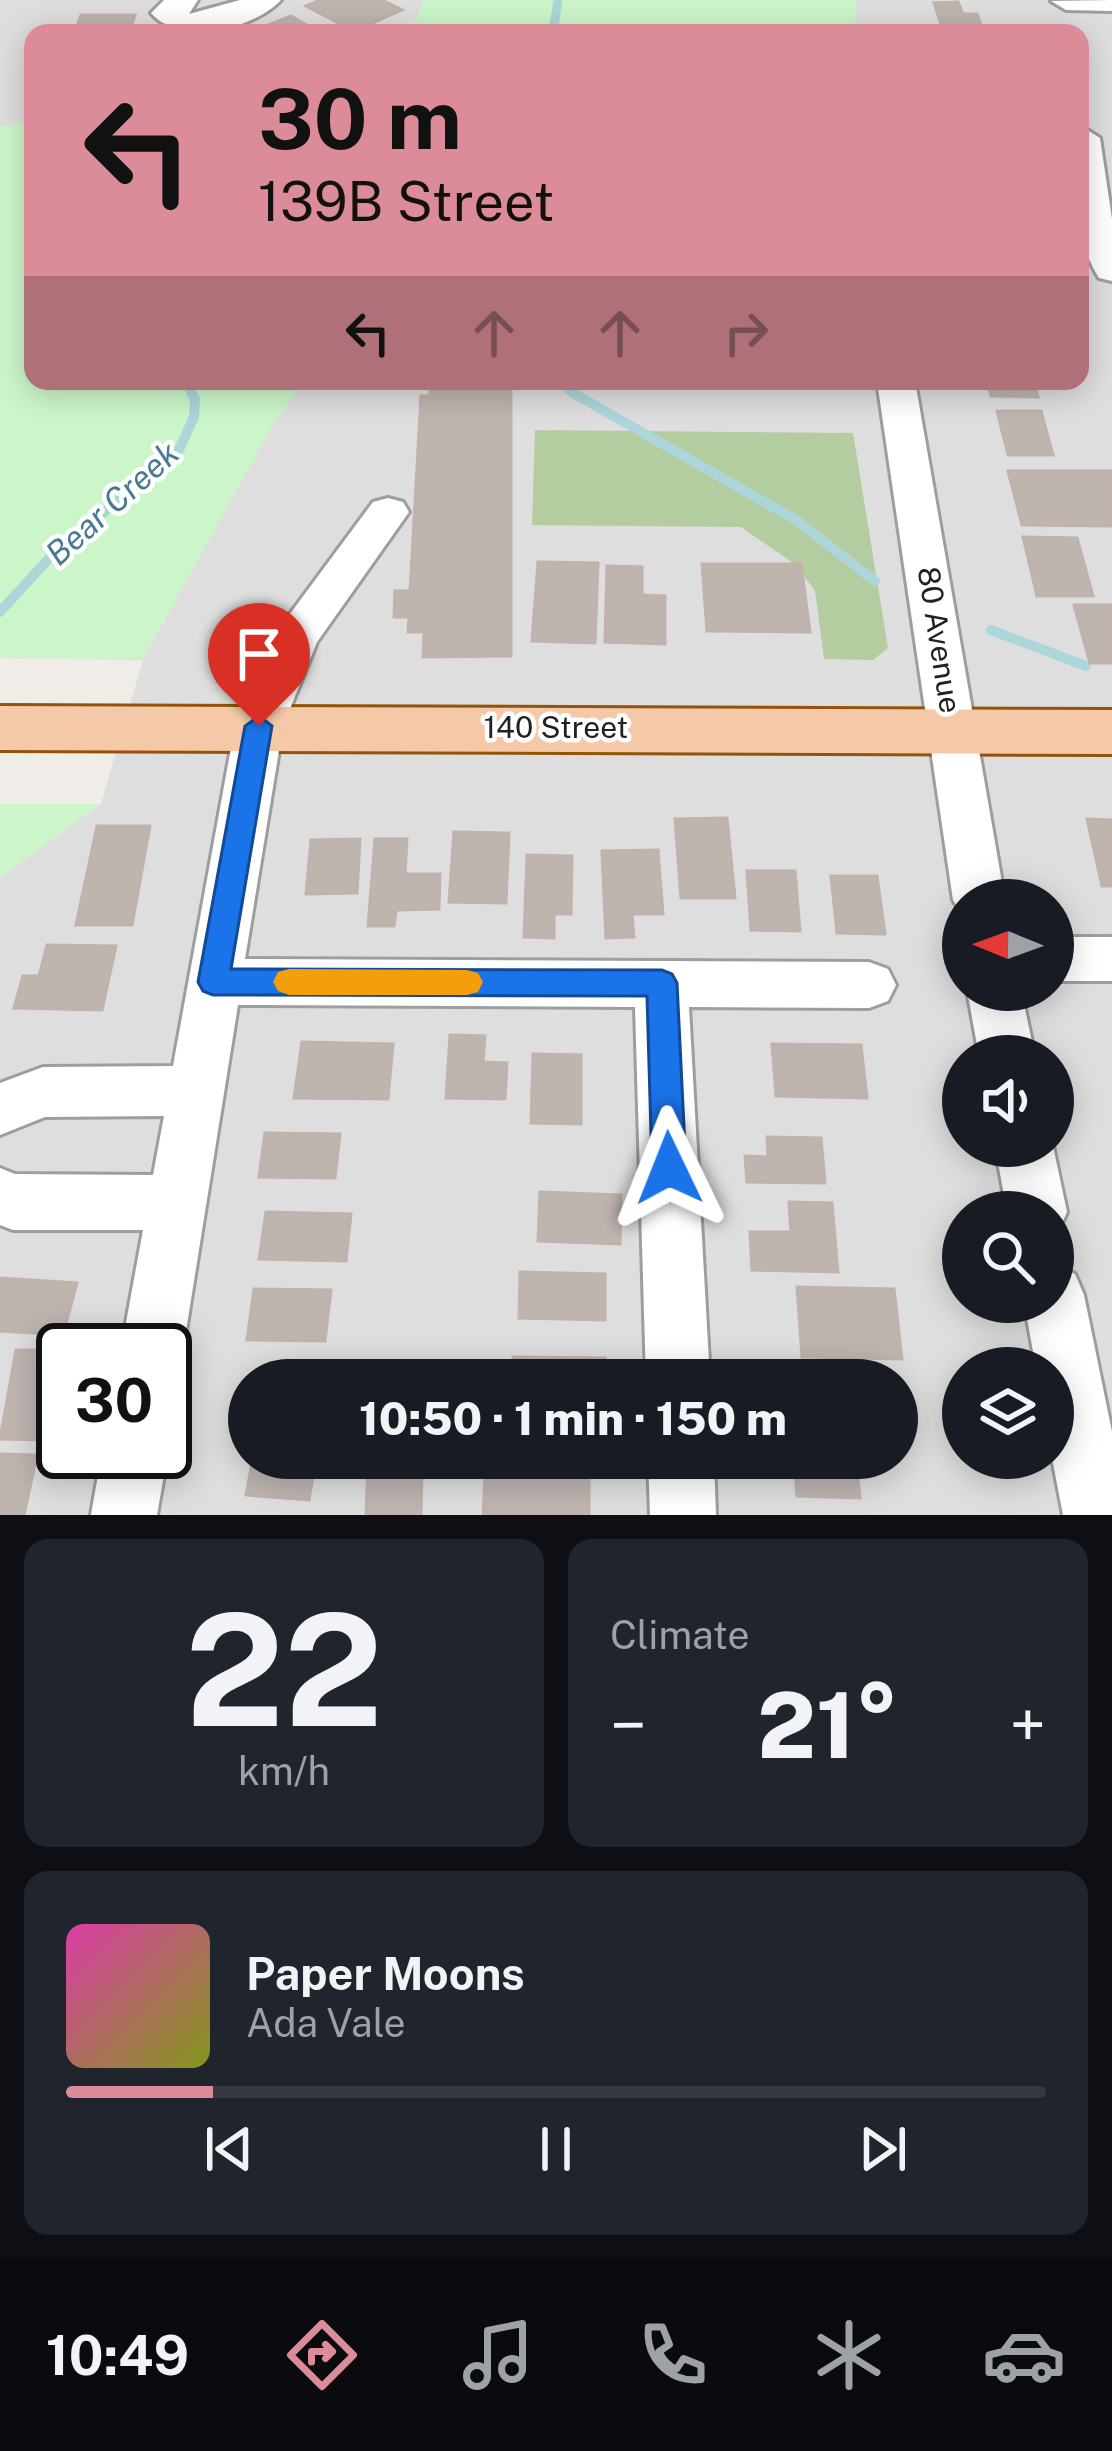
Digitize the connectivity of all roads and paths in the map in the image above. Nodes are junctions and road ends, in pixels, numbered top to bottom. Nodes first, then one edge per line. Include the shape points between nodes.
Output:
1 (183, 0) edge
2 (266, 0) edge
3 (1066, 1) edge
4 (1112, 2) edge
5 (185, 24) edge
6 (190, 24) edge
7 (1089, 176) edge
8 (1112, 270) edge
9 (897, 390) edge
10 (388, 512) dead end
11 (259, 726) junction
12 (0, 728) edge
13 (953, 731) junction
14 (1112, 732) edge
15 (976, 879) edge
16 (1074, 959) edge
17 (1112, 959) edge
18 (213, 982) junction
19 (662, 983) junction
20 (869, 985) dead end
21 (194, 1091) junction
22 (0, 1109) edge
23 (0, 1196) edge
24 (176, 1203) junction
25 (156, 1323) edge
26 (1058, 1323) edge
27 (677, 1359) edge
28 (130, 1479) edge
29 (682, 1479) edge
30 (124, 1515) edge
31 (683, 1515) edge
32 (1096, 1515) edge

1 - 5 street via 166,14
2 - 6 street
3 - 4 street
7 - 8 street
9 - 13 street, 80 Avenue
10 - 11 street via 297,637
11 - 12 main road, 140 Street
11 - 13 main road, 140 Street
11 - 18 street
13 - 14 main road, 140 Street
13 - 15 street, 80 Avenue
16 - 17 street
18 - 19 street
18 - 21 street
19 - 20 street
19 - 27 street
21 - 22 street via 44,1092
21 - 24 street
23 - 24 street
24 - 25 street
26 - 32 street
28 - 30 street
29 - 31 street

